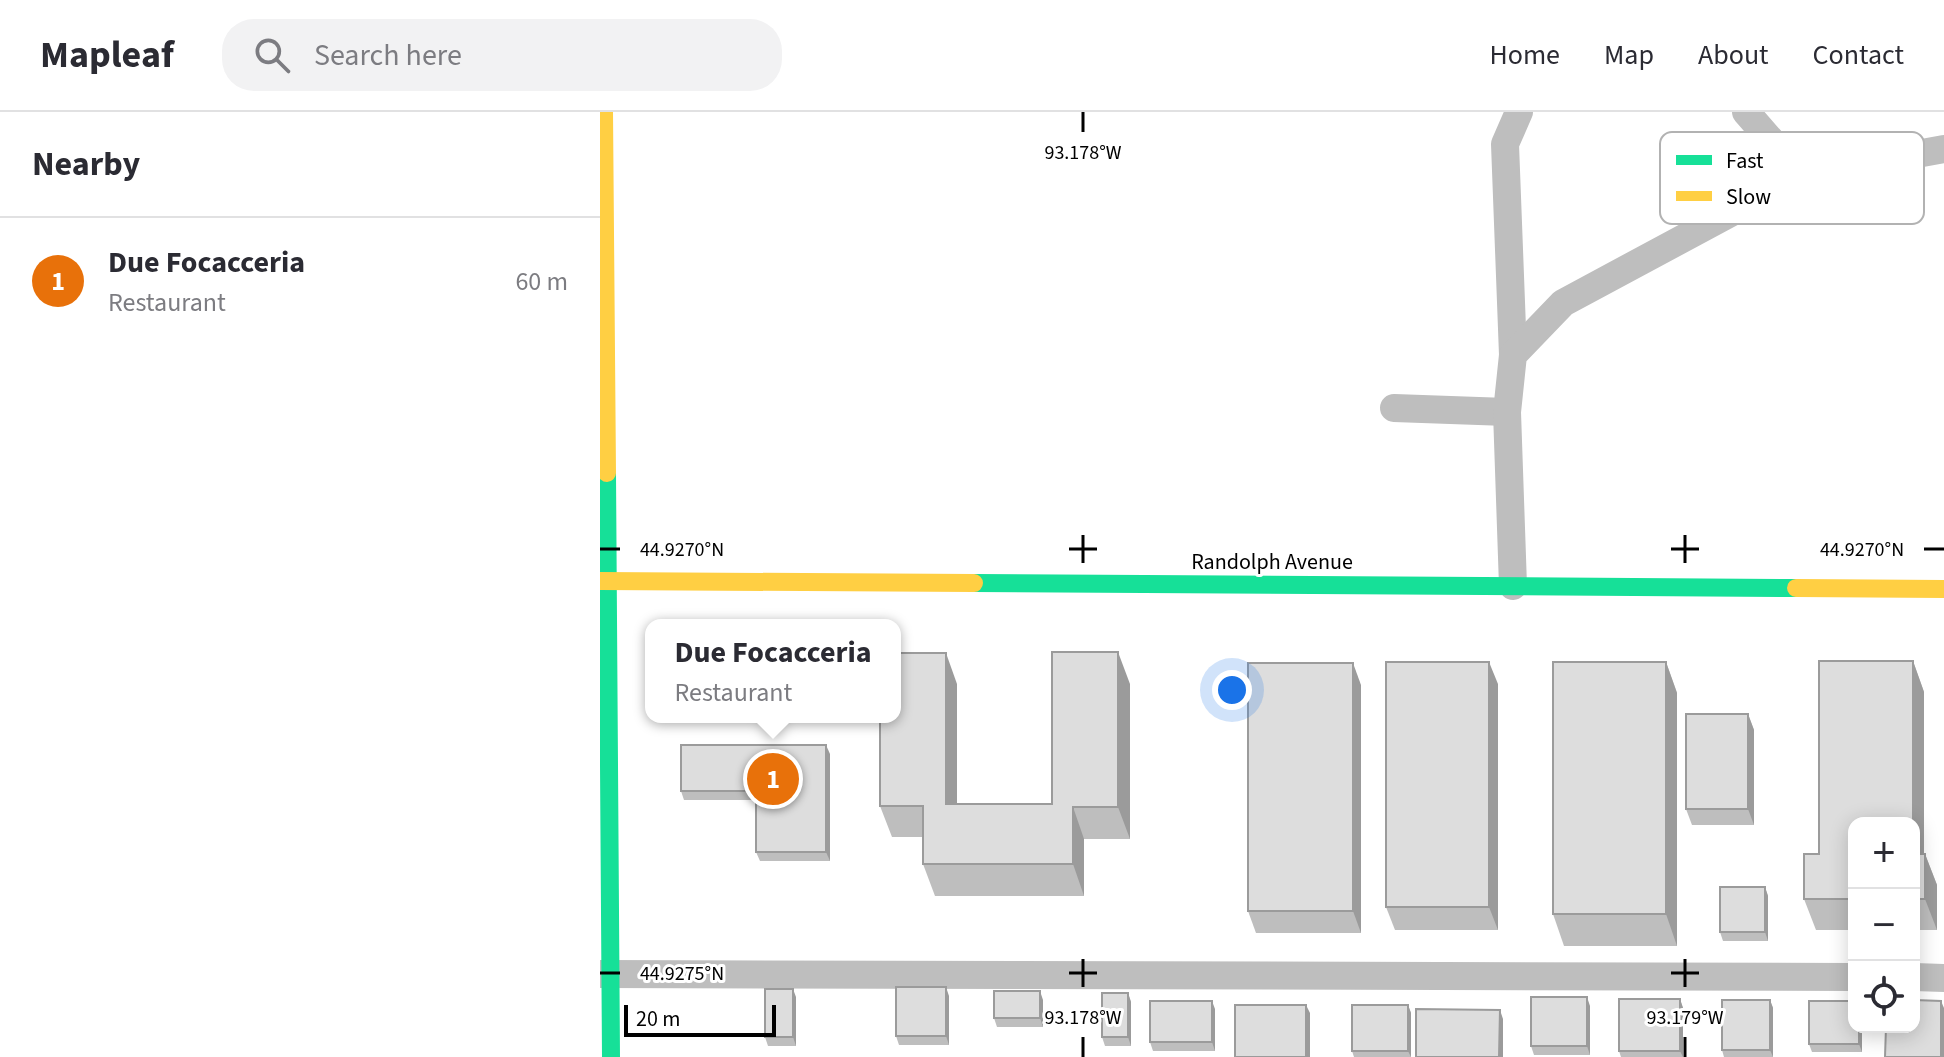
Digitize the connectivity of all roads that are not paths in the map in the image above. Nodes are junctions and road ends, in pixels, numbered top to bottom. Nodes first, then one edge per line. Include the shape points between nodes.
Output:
1 (604, 112) edge
2 (1519, 112) edge
3 (1746, 112) edge
4 (1763, 132) edge
5 (1944, 149) edge
6 (1924, 153) edge
7 (602, 184) edge
8 (1710, 224) edge
9 (1513, 355) junction
10 (1394, 408) dead end
11 (1507, 412) junction
12 (604, 581) edge
13 (1513, 586) junction
14 (1944, 589) edge
15 (605, 974) edge
16 (1848, 977) edge
17 (1920, 977) edge
18 (1944, 978) edge
19 (611, 1057) edge

1 - 7 main road
2 - 9 lane via 1505,144
3 - 4 lane
5 - 6 lane
7 - 12 main road
8 - 9 lane via 1563,303
9 - 11 lane
10 - 11 lane
11 - 13 lane
12 - 13 main road, Randolph Avenue
12 - 15 main road
13 - 14 main road, Randolph Avenue
15 - 16 lane
15 - 19 main road
17 - 18 lane

